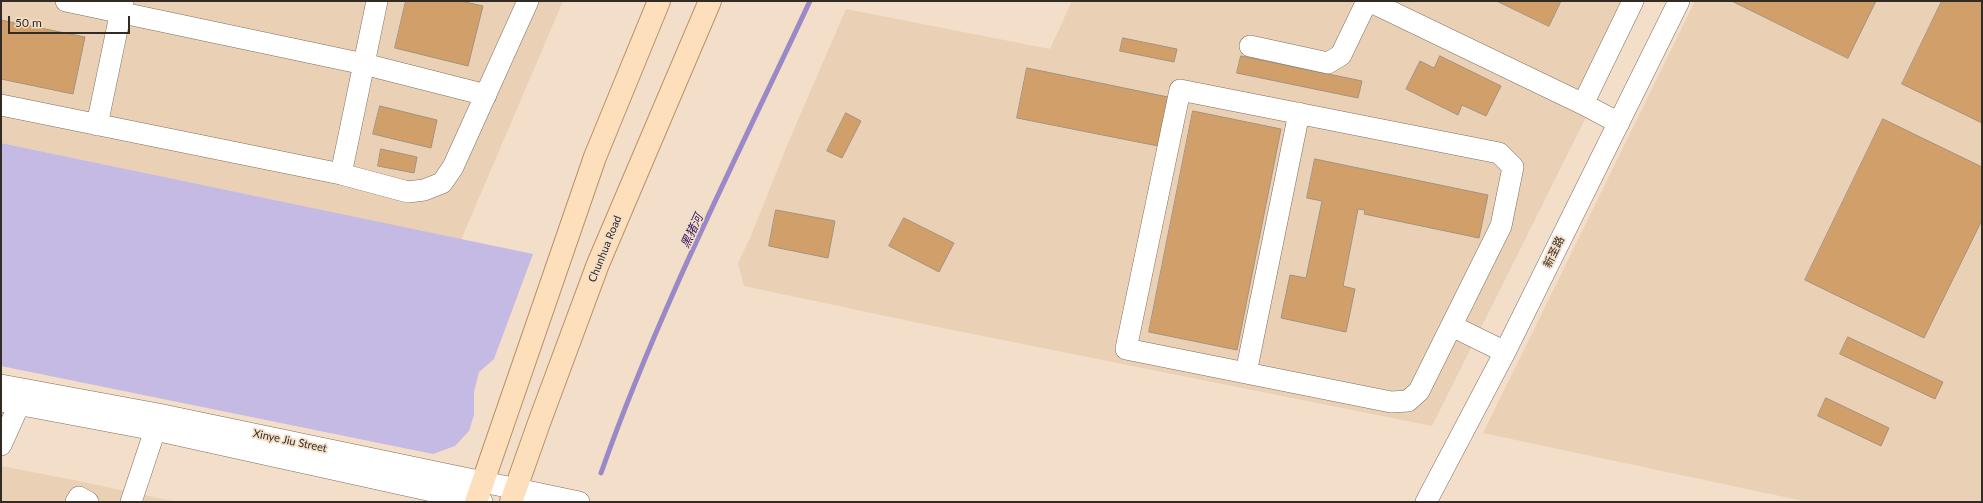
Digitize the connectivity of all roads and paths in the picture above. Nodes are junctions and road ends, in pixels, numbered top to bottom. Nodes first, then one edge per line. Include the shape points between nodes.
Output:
1 (66, 1) edge
2 (377, 1) edge
3 (528, 1) edge
4 (659, 1) edge
5 (710, 1) edge
6 (1368, 1) edge
7 (1633, 1) edge
8 (1664, 1) edge
9 (1679, 1) edge
10 (122, 6) edge
11 (1250, 46) dead end
12 (364, 64) junction
13 (486, 95) junction
14 (1583, 104) junction
15 (1, 105) edge
16 (1299, 113) junction
17 (1613, 120) junction
18 (97, 125) junction
19 (341, 174) junction
20 (1452, 326) junction
21 (1499, 349) junction
22 (1246, 373) junction
23 (1, 385) edge
24 (14, 398) edge
25 (157, 422) junction
26 (1, 445) edge
27 (514, 495) edge
28 (479, 496) edge
29 (76, 502) edge
30 (88, 502) edge
31 (131, 502) edge
32 (579, 502) edge
33 (1412, 502) edge
34 (1426, 502) edge

1 - 10 street
2 - 12 street
3 - 13 street
4 - 28 main road via 595,157
5 - 27 main road, Chunhua Road via 598,264
6 - 11 street via 1341,55 1328,63
6 - 14 street
7 - 14 street
8 - 17 street, 新圣路
9 - 17 street, 新圣路
10 - 12 street
10 - 18 street
12 - 13 street
12 - 19 street
13 - 19 street via 453,167 442,183 424,190 408,192
14 - 17 street
15 - 18 street
16 - 20 street via 1499,153 1513,167 1501,226
16 - 22 street
16 - 22 street via 1180,90 1126,349
17 - 21 street, 新圣路
18 - 19 street
20 - 21 street
20 - 22 street via 1419,391 1408,401 1391,402
21 - 33 street, 新圣路
21 - 34 street, 新圣路
23 - 24 street, Xinye Jiu Street
24 - 25 street, Xinye Jiu Street
24 - 26 street
25 - 28 street, Xinye Jiu Street
25 - 31 street
27 - 28 street, Xinye Jiu Street
27 - 32 street, Xinye Jiu Street
29 - 30 street via 79,497

